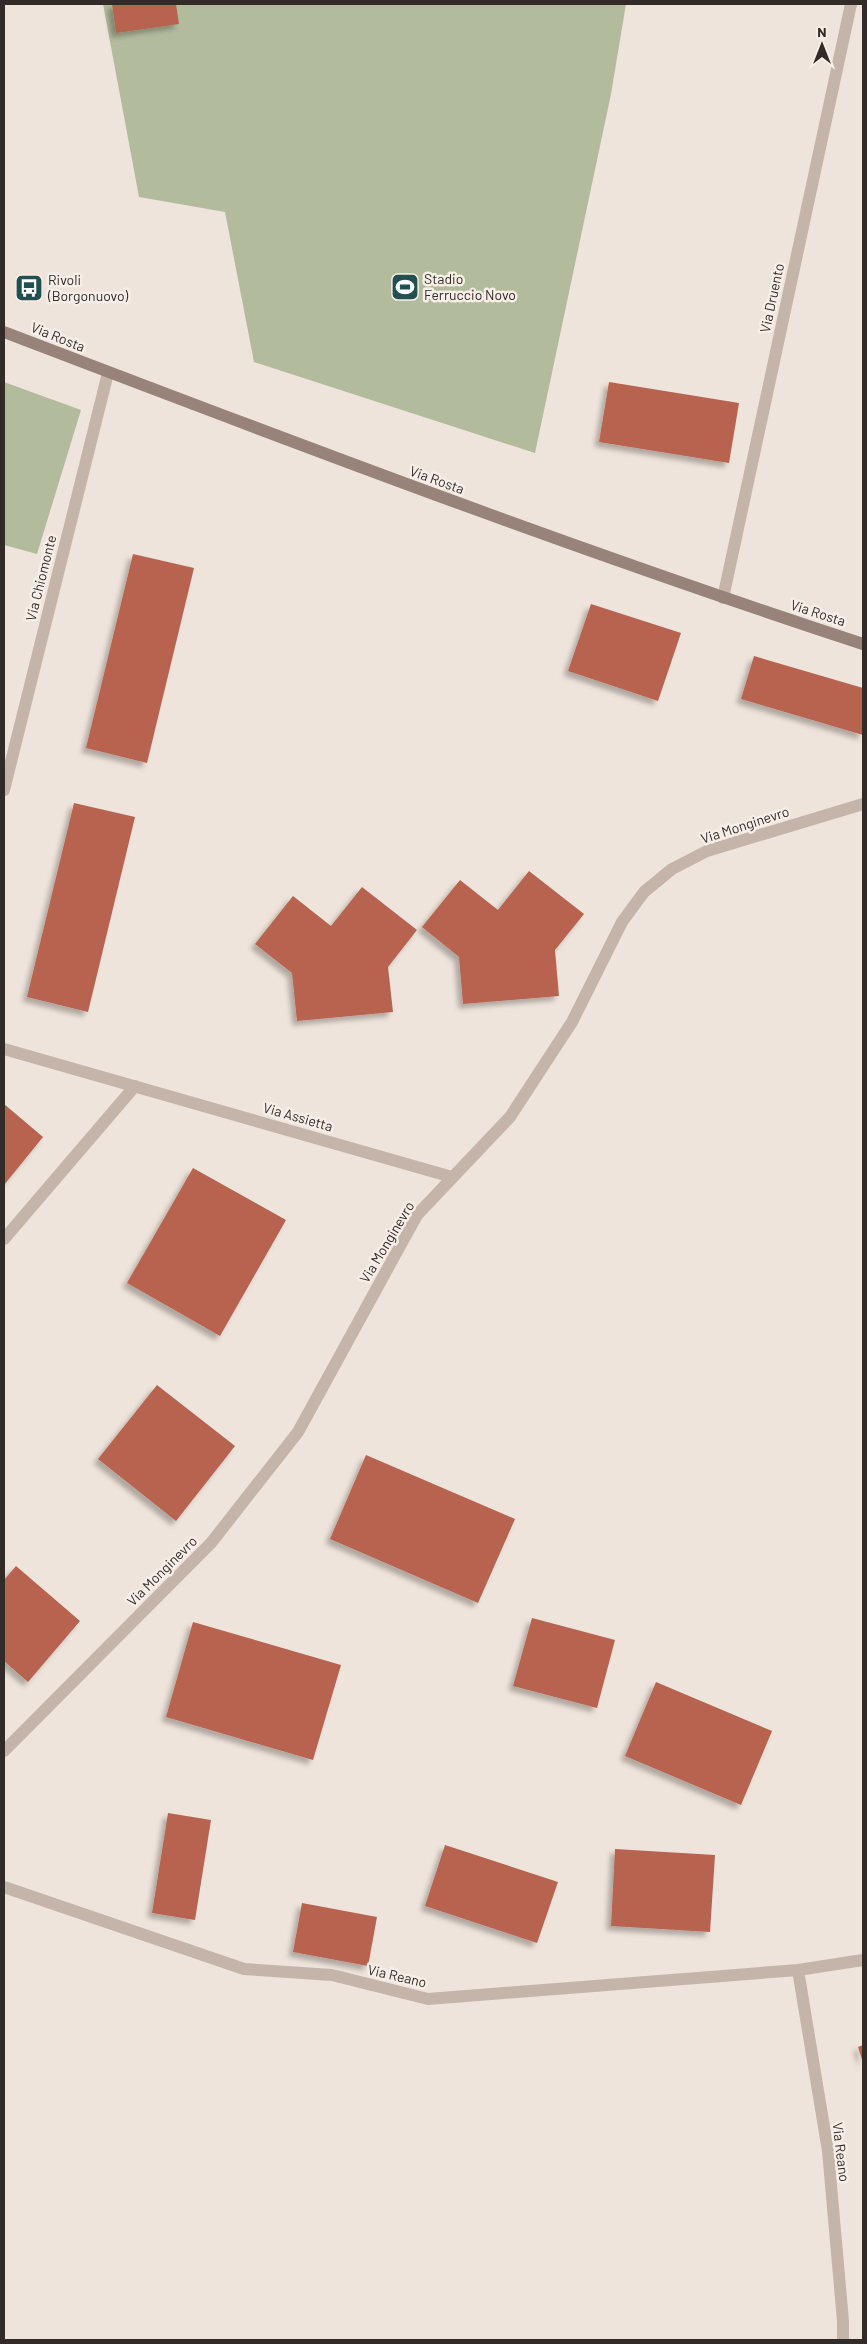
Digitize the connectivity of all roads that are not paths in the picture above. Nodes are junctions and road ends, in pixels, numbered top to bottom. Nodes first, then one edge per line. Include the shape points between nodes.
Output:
1 (851, 4) edge
2 (4, 332) edge
3 (108, 373) junction
4 (723, 598) junction
5 (863, 644) edge
6 (4, 790) edge
7 (863, 804) edge
8 (4, 1048) edge
9 (135, 1086) junction
10 (452, 1177) junction
11 (4, 1239) edge
12 (4, 1751) edge
13 (4, 1887) edge
14 (863, 1960) edge
15 (798, 1970) junction
16 (843, 2340) edge

1 - 4 street, Via Druento
2 - 3 street, Via Rosta
3 - 4 street, Via Rosta
3 - 6 street, Via Chiomonte
4 - 5 street, Via Rosta
7 - 10 street, Via Monginevro via 707,851 672,870 644,892 622,922 572,1022 510,1117
8 - 9 street, Via Assietta
9 - 10 street, Via Assietta
9 - 11 street
10 - 12 street, Via Monginevro via 417,1215 298,1432 258,1484 211,1544
13 - 15 street, Via Reano via 244,1969 332,1976 428,1999
14 - 15 street, Via Reano
15 - 16 street, Via Reano via 828,2151

